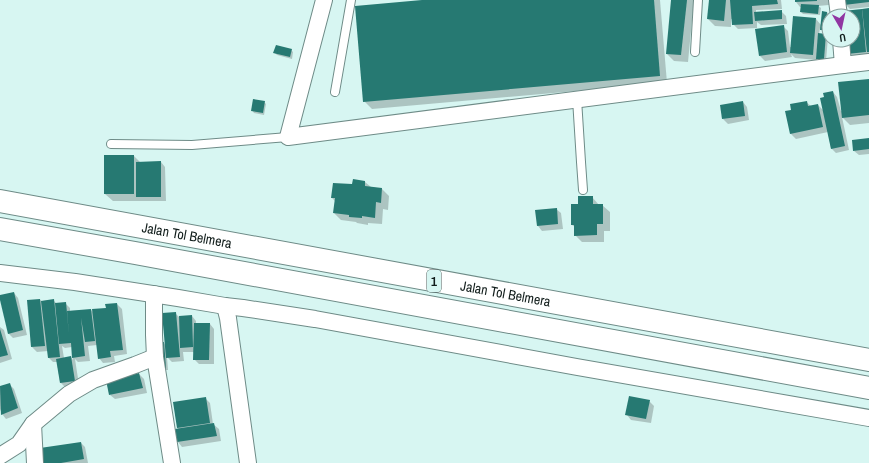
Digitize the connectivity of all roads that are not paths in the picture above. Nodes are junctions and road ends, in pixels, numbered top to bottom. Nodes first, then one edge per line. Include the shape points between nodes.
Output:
1 (324, 0) edge
2 (351, 0) edge
3 (698, 0) edge
4 (842, 48) edge
5 (695, 52) dead end
6 (869, 62) edge
7 (843, 65) junction
8 (335, 92) dead end
9 (577, 99) junction
10 (288, 137) junction
11 (111, 144) dead end
12 (583, 190) dead end
13 (0, 201) edge
14 (0, 229) edge
15 (0, 273) edge
16 (154, 294) junction
17 (225, 306) junction
18 (155, 357) junction
19 (869, 360) edge
20 (869, 388) edge
21 (869, 418) edge
22 (33, 424) junction
23 (0, 456) edge
24 (36, 463) edge
25 (172, 463) edge
26 (248, 463) edge

1 - 10 street
2 - 8 lane
3 - 5 lane
4 - 7 street
6 - 7 street
7 - 9 street
9 - 10 street
9 - 12 lane
10 - 11 lane via 192,145
13 - 19 highway, Jalan Tol Belmera / 1
14 - 20 highway, Jalan Tol Belmera / 1
15 - 16 street
16 - 17 street
16 - 18 street
17 - 21 street via 315,319
17 - 26 street
18 - 22 street via 93,380 70,394
18 - 25 street
22 - 23 street via 19,444
22 - 24 street

